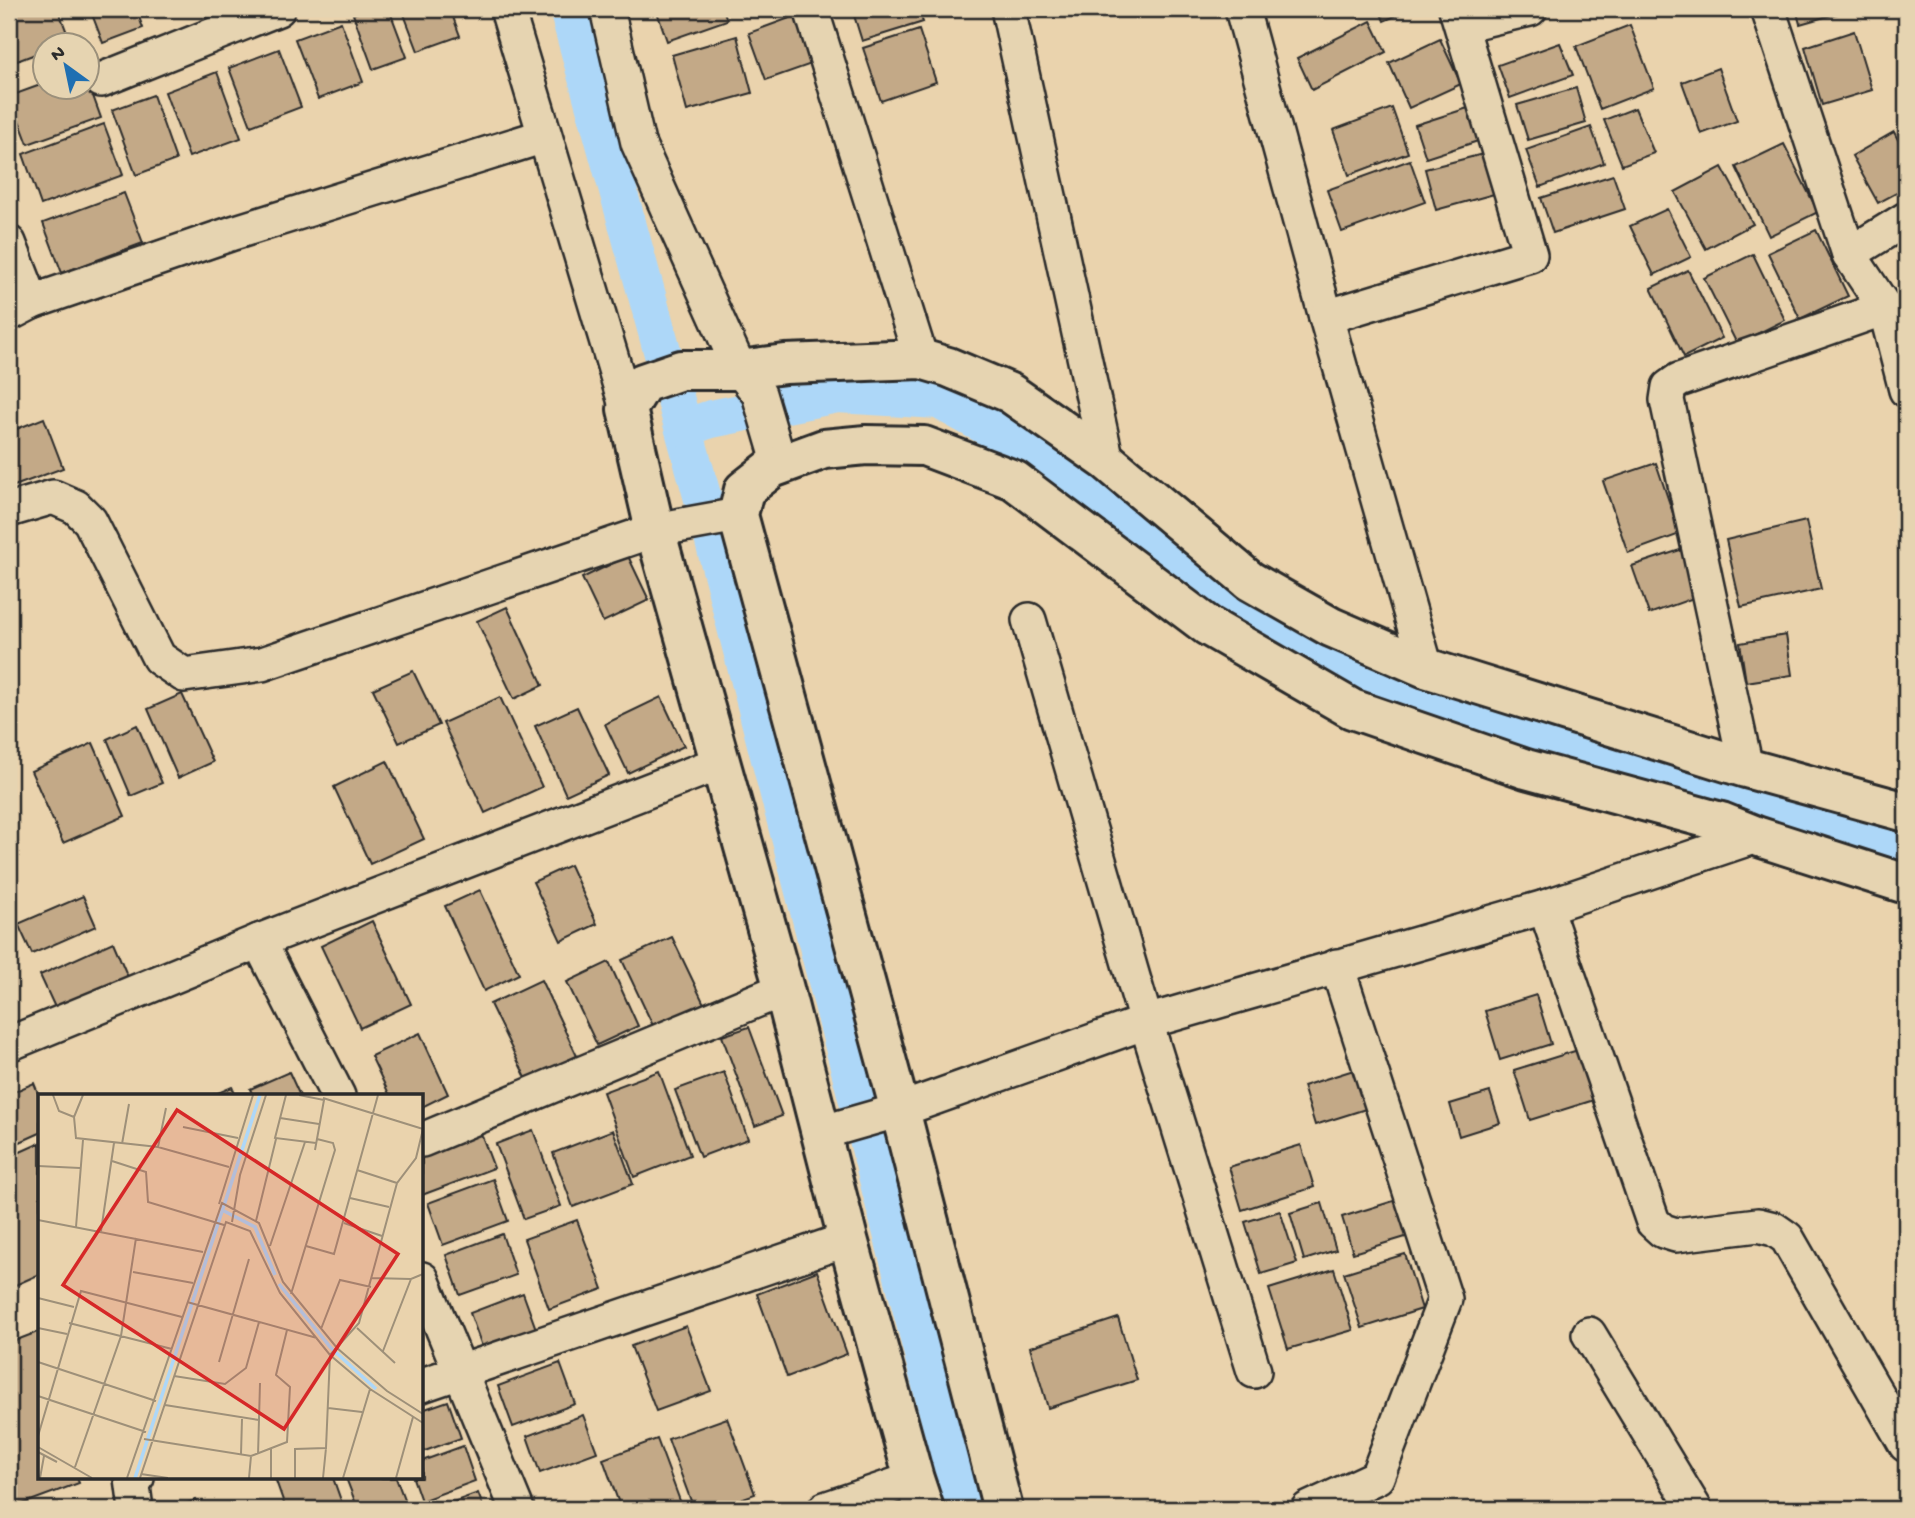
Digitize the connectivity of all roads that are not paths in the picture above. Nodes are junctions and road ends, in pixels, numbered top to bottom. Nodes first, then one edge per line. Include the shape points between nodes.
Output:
1 (278, 9) edge
2 (507, 9) edge
3 (607, 9) edge
4 (811, 9) edge
5 (1008, 9) edge
6 (1242, 9) edge
7 (1530, 9) edge
8 (1768, 9) edge
9 (1459, 17) edge
10 (102, 80) edge
11 (544, 136) junction
12 (1906, 219) edge
13 (9, 243) edge
14 (1849, 254) junction
15 (20, 308) edge
16 (1885, 308) junction
17 (1326, 317) junction
18 (921, 359) junction
19 (1906, 390) edge
20 (755, 394) junction
21 (635, 396) junction
22 (1107, 461) junction
23 (780, 465) junction
24 (9, 510) edge
25 (729, 517) junction
26 (672, 527) junction
27 (1029, 620) dead end
28 (1426, 668) junction
29 (722, 762) junction
30 (1746, 768) junction
31 (1906, 812) edge
32 (1756, 836) junction
33 (1906, 883) edge
34 (1545, 907) junction
35 (259, 941) junction
36 (1337, 966) junction
37 (784, 989) junction
38 (1146, 1022) junction
39 (12, 1035) edge
40 (337, 1094) edge
41 (891, 1113) junction
42 (829, 1130) junction
43 (424, 1139) edge
44 (848, 1239) junction
45 (424, 1284) edge
46 (1589, 1334) dead end
47 (1254, 1371) dead end
48 (461, 1372) junction
49 (424, 1384) edge
50 (1906, 1444) edge
51 (132, 1480) edge
52 (919, 1494) edge
53 (136, 1509) edge
54 (517, 1509) edge
55 (825, 1509) edge
56 (1003, 1509) edge
57 (1308, 1509) edge
58 (1695, 1509) edge

1 - 10 street
2 - 11 street
3 - 20 street via 638,144
4 - 18 street
5 - 22 street
6 - 17 street
7 - 9 street
8 - 14 street
9 - 17 street via 1530,255
11 - 15 street via 233,233
11 - 21 street
12 - 14 street
13 - 15 street
14 - 16 street
16 - 19 street
16 - 30 street via 1669,387 1667,400
17 - 28 street
18 - 20 main road via 785,364
18 - 22 main road via 1010,393
20 - 21 main road via 681,370
20 - 23 street
21 - 26 main road
22 - 28 main road via 1250,581 1331,627
23 - 25 main road via 744,490
23 - 32 main road via 824,449 924,446 1014,480 1208,626 1352,709 1526,769 1721,822
24 - 26 street via 53,496 76,507 90,521 159,658 184,675 262,664
25 - 26 street
25 - 41 main road
26 - 29 main road
27 - 38 street
28 - 30 main road
29 - 35 street
29 - 37 main road
30 - 31 main road
32 - 33 main road
32 - 34 street
34 - 36 street
34 - 50 street via 1653,1223 1676,1234 1758,1225 1787,1238
35 - 39 street
35 - 40 street
36 - 38 street
36 - 57 street via 1445,1299 1377,1477
37 - 42 main road
37 - 43 street
38 - 41 street
38 - 47 street
41 - 42 street
41 - 56 main road
42 - 44 main road
44 - 48 street
44 - 52 main road
45 - 48 street
46 - 58 street
48 - 49 street
48 - 54 street
51 - 53 street
52 - 55 street

